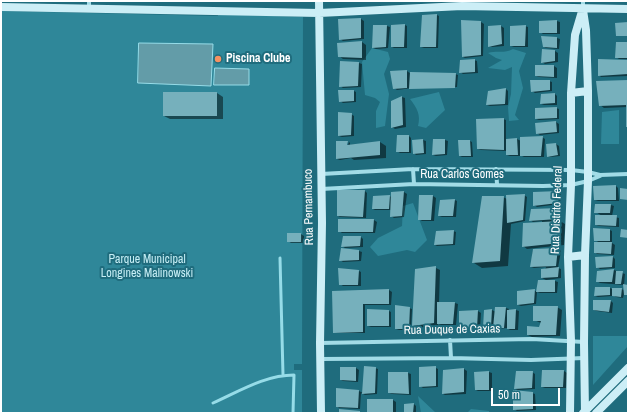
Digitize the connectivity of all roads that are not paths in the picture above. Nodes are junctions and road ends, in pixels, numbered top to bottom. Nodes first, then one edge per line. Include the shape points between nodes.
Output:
1 (319, 1) edge
2 (89, 4) edge
3 (462, 4) edge
4 (583, 4) edge
5 (1, 6) edge
6 (628, 9) edge
7 (319, 13) junction
8 (588, 91) junction
9 (571, 93) junction
10 (414, 169) junction
11 (496, 169) junction
12 (570, 170) junction
13 (588, 172) junction
14 (321, 174) junction
15 (628, 174) edge
16 (600, 175) junction
17 (588, 181) junction
18 (414, 184) junction
19 (497, 184) junction
20 (571, 185) junction
21 (321, 189) junction
22 (585, 255) junction
23 (568, 257) junction
24 (450, 340) junction
25 (571, 341) junction
26 (584, 342) junction
27 (320, 343) junction
28 (451, 358) junction
29 (584, 358) junction
30 (321, 359) junction
31 (570, 359) junction
32 (628, 368) edge
33 (628, 381) edge
34 (585, 412) edge
35 (321, 413) edge
36 (570, 413) edge
37 (596, 413) edge

1 - 7 street, Rua Pernambuco
2 - 5 street
2 - 7 street
3 - 4 street
3 - 7 street
4 - 6 street
4 - 8 street
4 - 9 street, Rua Distrito Federal via 575,35
7 - 14 street, Rua Pernambuco
8 - 9 street
8 - 13 street
9 - 12 street, Rua Distrito Federal
10 - 11 street, Rua Carlos Gomes
10 - 14 street, Rua Carlos Gomes
10 - 18 street
11 - 12 street, Rua Carlos Gomes
11 - 19 street
12 - 13 street, Rua Carlos Gomes
12 - 20 street, Rua Distrito Federal
13 - 16 street, Rua Carlos Gomes
13 - 17 street
14 - 21 street, Rua Pernambuco
15 - 16 street, Rua Carlos Gomes
16 - 17 street, Rua Carlos Gomes
17 - 20 street, Rua Carlos Gomes
17 - 22 street
18 - 19 street, Rua Carlos Gomes
18 - 21 street, Rua Carlos Gomes
19 - 20 street, Rua Carlos Gomes
20 - 23 street, Rua Distrito Federal
21 - 27 street, Rua Pernambuco
22 - 23 street
22 - 26 street
23 - 25 street, Rua Distrito Federal
24 - 25 street, Rua Duque de Caxias
24 - 27 street, Rua Duque de Caxias
24 - 28 street
25 - 26 street, Rua Duque de Caxias
25 - 31 street, Rua Distrito Federal
26 - 29 street
27 - 30 street, Rua Pernambuco
28 - 30 street
28 - 31 street
29 - 31 street
29 - 34 street
30 - 35 street, Rua Pernambuco
31 - 36 street, Rua Distrito Federal
32 - 34 street
33 - 37 street

